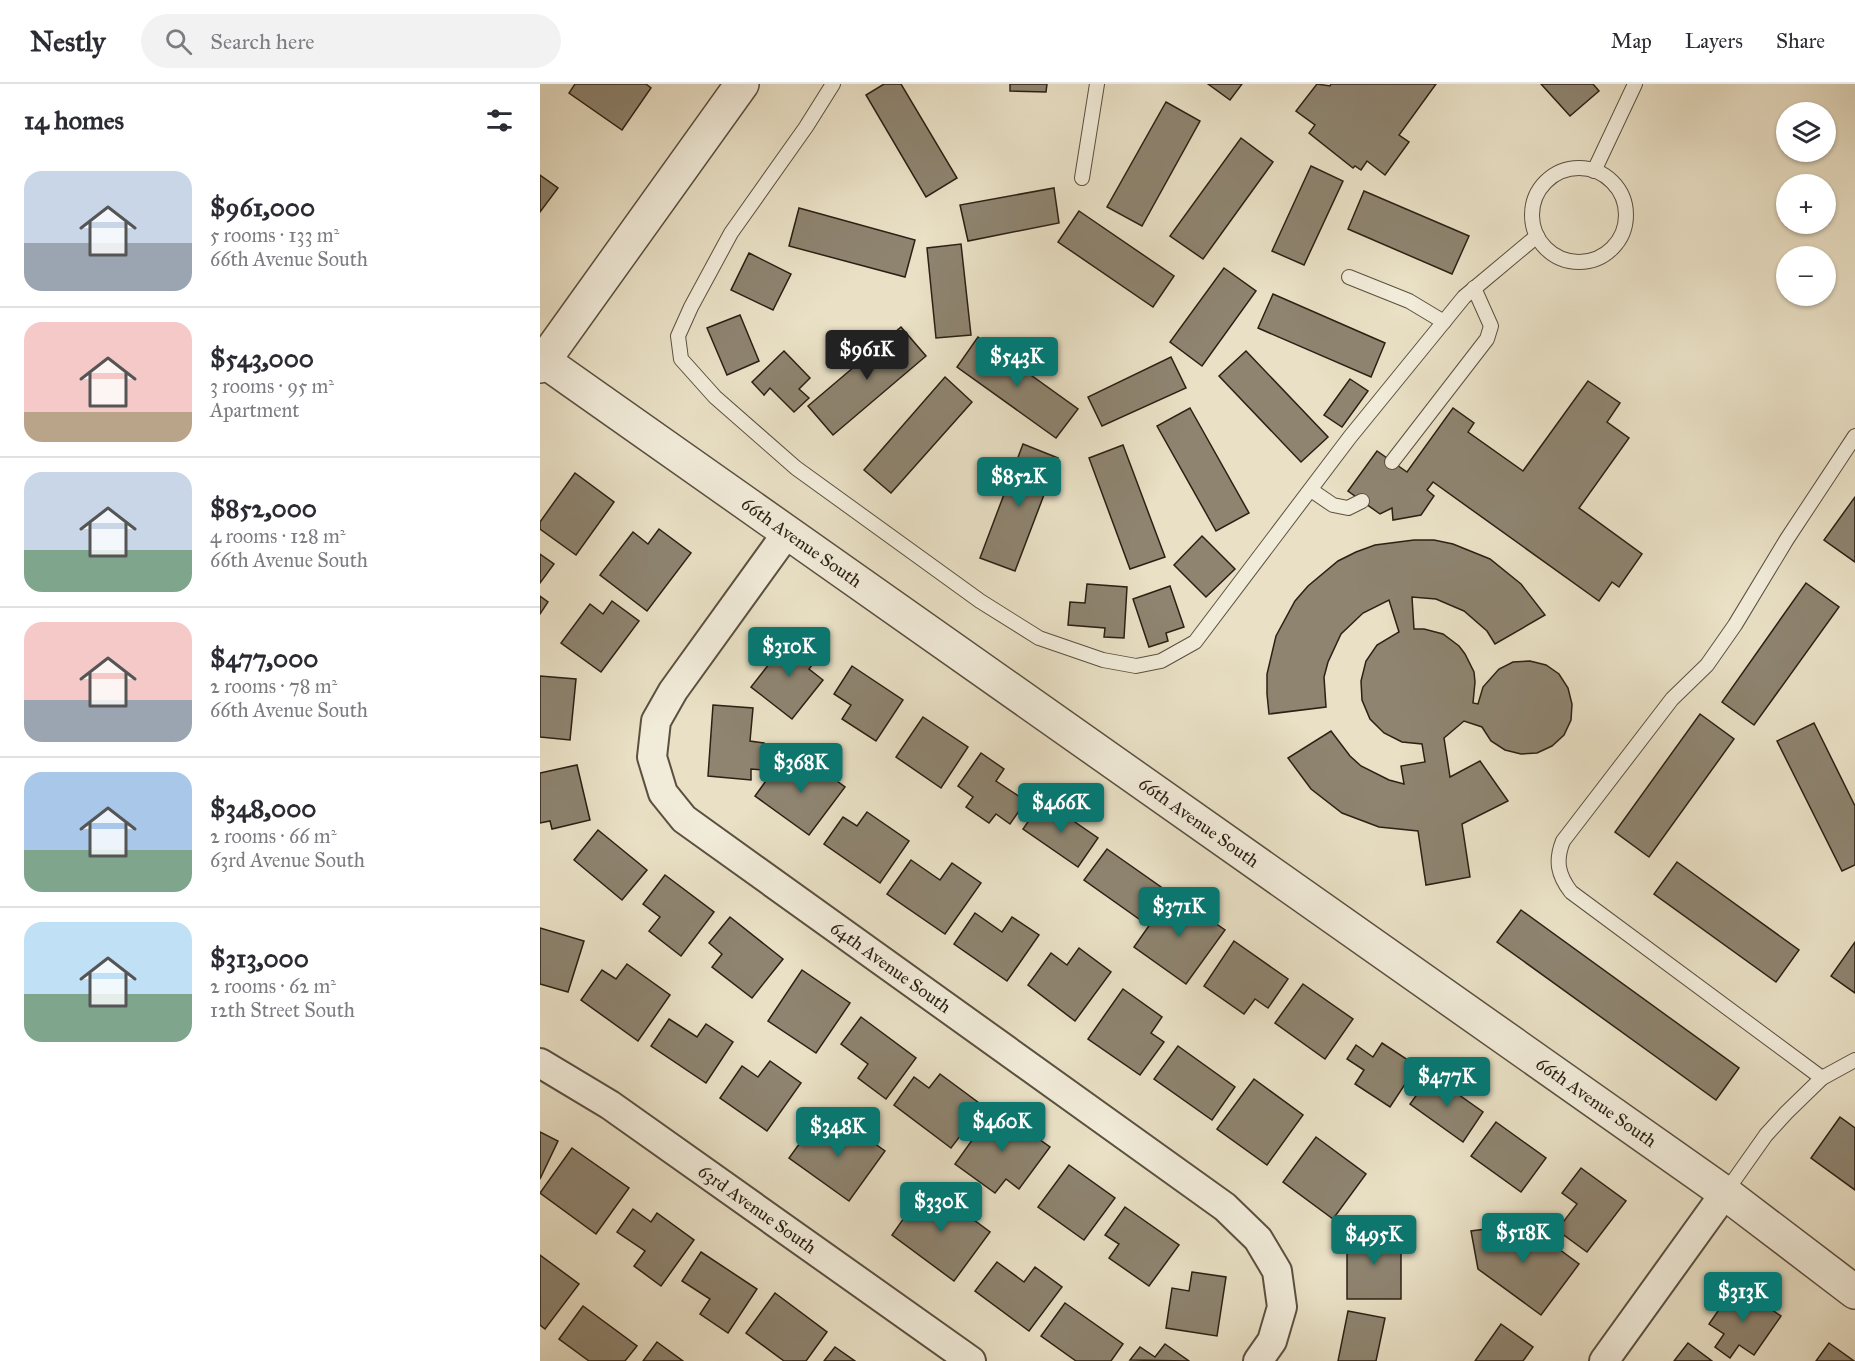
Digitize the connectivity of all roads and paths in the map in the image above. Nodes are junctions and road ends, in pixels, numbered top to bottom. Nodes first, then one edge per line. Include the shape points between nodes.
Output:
1 (742, 84) edge
2 (833, 84) edge
3 (1097, 84) edge
4 (1635, 84) edge
5 (1594, 171) junction
6 (1082, 178) dead end
7 (1537, 236) junction
8 (1349, 277) dead end
9 (1474, 288) junction
10 (1444, 322) junction
11 (541, 361) edge
12 (1855, 436) edge
13 (1392, 462) dead end
14 (1311, 490) junction
15 (1362, 501) dead end
16 (787, 533) junction
17 (1855, 1060) edge
18 (540, 1063) edge
19 (1822, 1078) junction
20 (1725, 1193) junction
21 (1855, 1292) edge
22 (971, 1361) edge
23 (1258, 1361) edge
24 (1604, 1361) edge

1 - 11 street
2 - 14 lane via 731,233 678,336 681,359 715,398 796,468 1039,638 1103,660 1136,666 1161,661 1195,642
3 - 6 lane
4 - 5 lane
5 - 7 lane via 1576,168 1558,173 1544,184 1534,200 1532,218
5 - 7 lane via 1610,180 1622,194 1626,212 1624,231 1615,246 1600,257 1582,262 1564,260 1548,250
7 - 9 lane
8 - 10 lane via 1409,301
9 - 10 lane
9 - 13 lane via 1491,326 1487,339
10 - 14 lane
11 - 16 street, 66th Avenue South
12 - 19 lane via 1707,665 1672,699 1563,841 1557,861 1562,881 1571,892
14 - 15 lane via 1333,506 1348,508
16 - 20 street, 66th Avenue South
16 - 23 street, 64th Avenue South via 673,691 656,721 652,757 663,793 684,819 1226,1207 1258,1239 1277,1271 1282,1307 1272,1341
17 - 19 lane
18 - 22 street, 63rd Avenue South via 610,1105
19 - 20 lane via 1766,1135
20 - 21 street, 66th Avenue South
20 - 24 street

